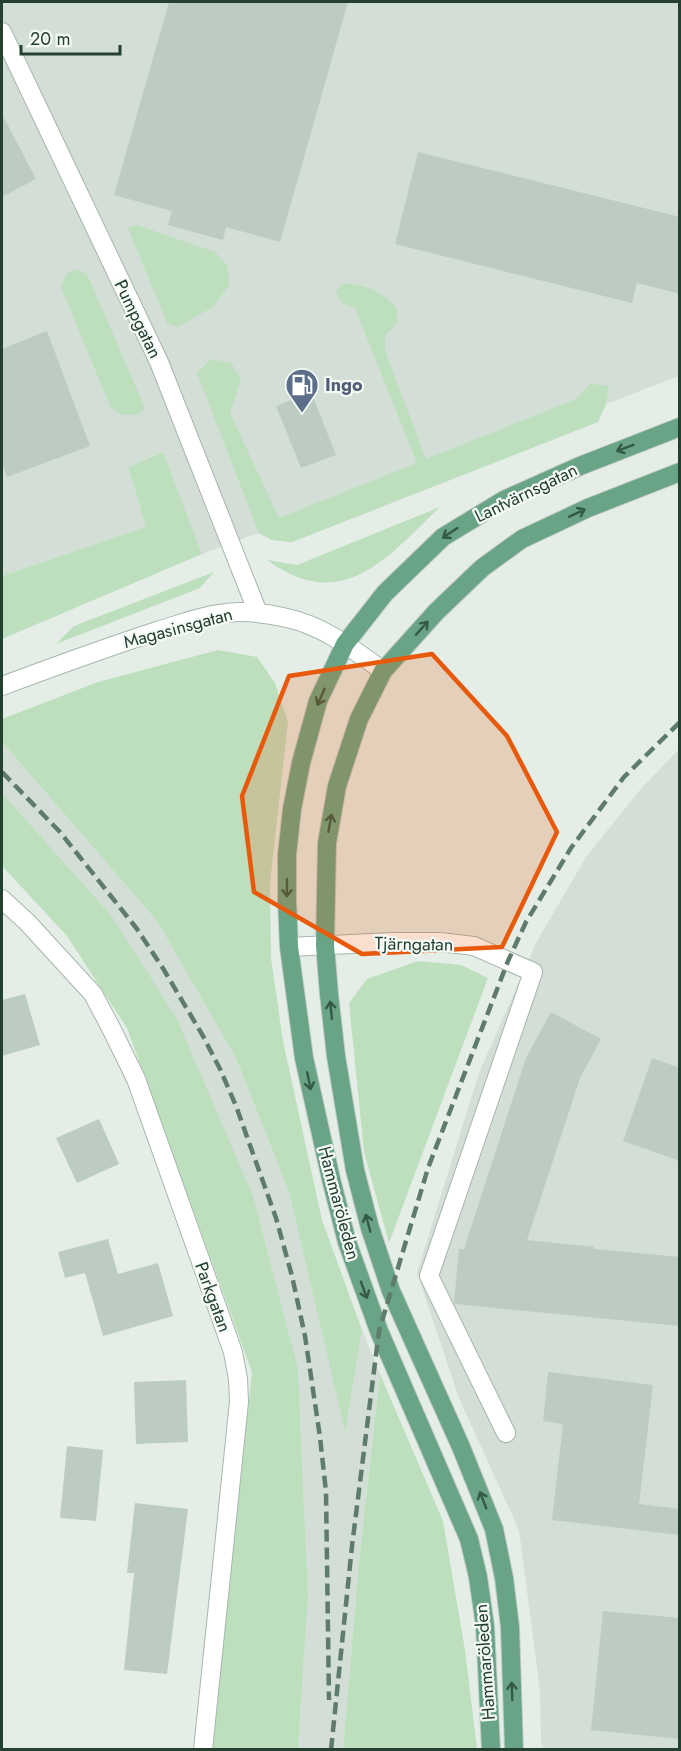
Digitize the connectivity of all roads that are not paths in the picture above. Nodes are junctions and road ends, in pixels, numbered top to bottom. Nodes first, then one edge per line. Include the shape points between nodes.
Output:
1 (2, 32) edge
2 (680, 427) edge
3 (680, 472) edge
4 (258, 613) junction
5 (345, 644) junction
6 (383, 671) junction
7 (2, 686) edge
8 (2, 899) edge
9 (325, 945) junction
10 (290, 947) junction
11 (506, 1434) dead end
12 (203, 1749) edge
13 (491, 1749) edge
14 (514, 1749) edge

1 - 4 street, Pumpgatan via 159,362
2 -> 5 main road, Lantvärnsgatan via 504,500 444,537 385,593
6 -> 3 main road via 466,583 522,539
4 - 5 street, Magasinsgatan via 308,625
4 - 7 street, Magasinsgatan via 220,614 188,622
5 - 6 street, Magasinsgatan
5 -> 10 main road, Hammaröleden via 318,701 292,809 287,855
9 -> 6 main road, Hammaröleden via 327,843 337,786 359,719
8 - 12 street, Parkgatan via 93,994 112,1030 136,1079 233,1352 239,1402
9 - 10 street, Tjärngatan
9 - 11 street, Tjärngatan via 440,942 474,946 533,972 429,1276
14 -> 9 main road, Hammaröleden via 510,1627 494,1529 391,1290 370,1228 355,1170 336,1056
10 -> 13 main road, Hammaröleden via 304,1058 347,1242 379,1331 469,1539 485,1626

